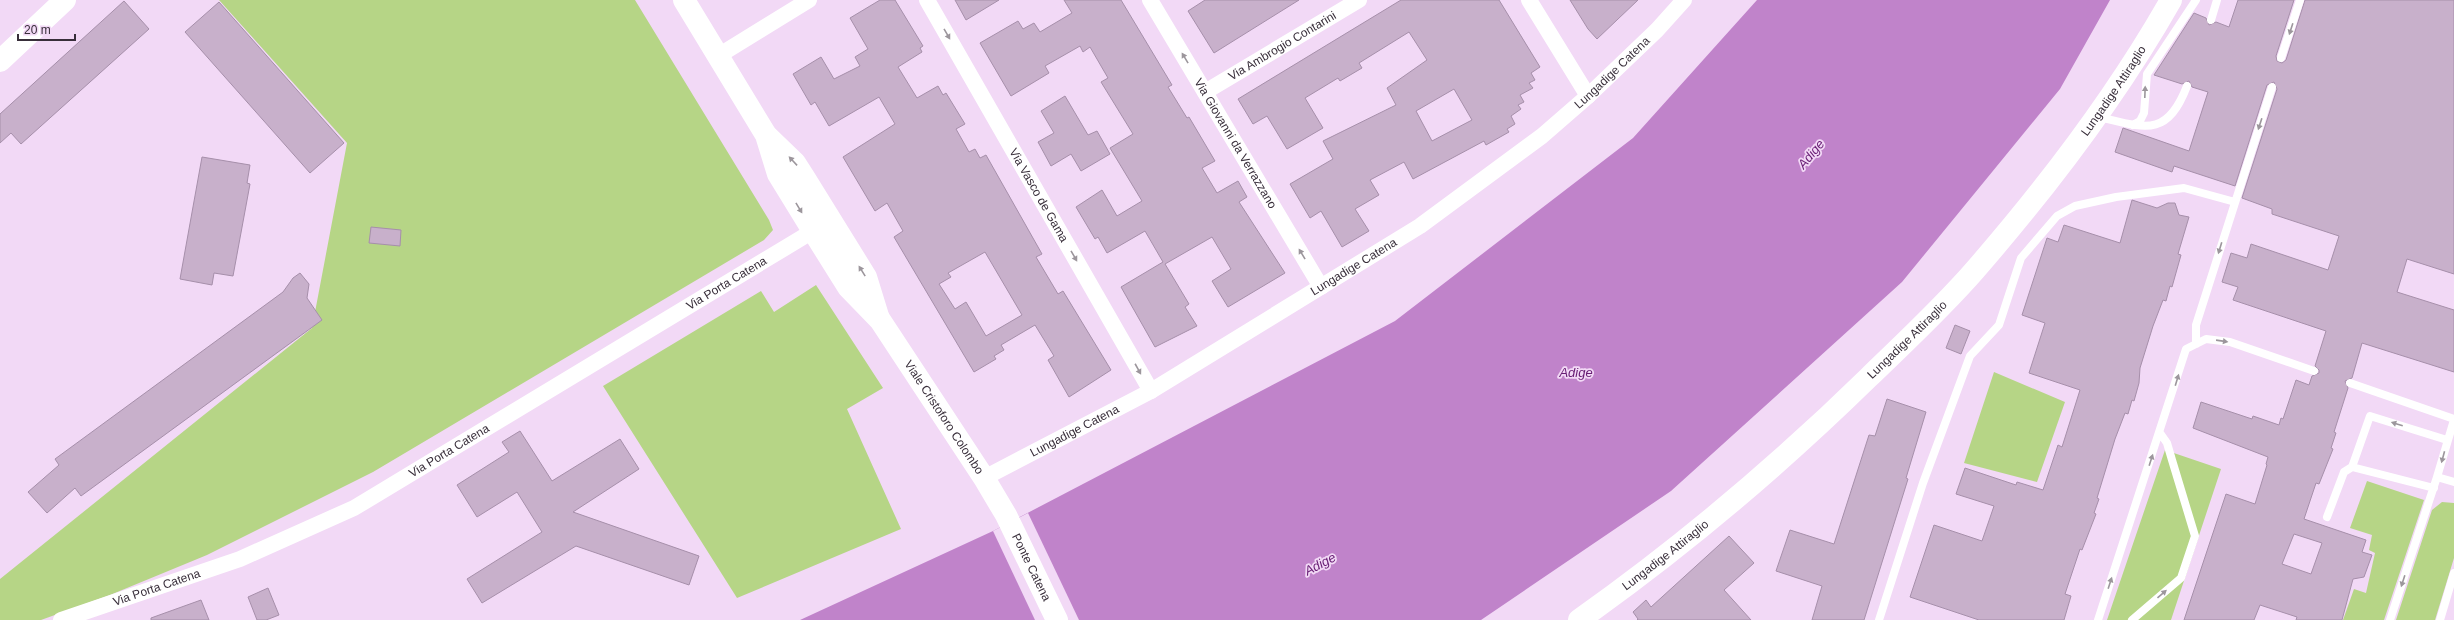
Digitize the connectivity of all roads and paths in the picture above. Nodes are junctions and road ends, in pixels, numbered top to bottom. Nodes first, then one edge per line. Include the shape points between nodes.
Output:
1 (65, 0) edge
2 (684, 0) edge
3 (809, 0) edge
4 (928, 0) edge
5 (1150, 0) edge
6 (1359, 0) edge
7 (1529, 0) edge
8 (1684, 0) edge
9 (2171, 0) edge
10 (2196, 0) edge
11 (2217, 0) edge
12 (2300, 0) edge
13 (2211, 20) dead end
14 (718, 56) junction
15 (2281, 58) dead end
16 (0, 61) edge
17 (2187, 86) dead end
18 (2272, 87) dead end
19 (1205, 92) junction
20 (1588, 96) junction
21 (2098, 117) junction
22 (2133, 125) junction
23 (766, 135) junction
24 (2235, 202) junction
25 (813, 231) junction
26 (1321, 287) junction
27 (880, 320) junction
28 (2196, 344) junction
29 (2314, 371) dead end
30 (2350, 383) dead end
31 (1150, 391) junction
32 (2454, 419) edge
33 (2160, 433) junction
34 (2447, 440) junction
35 (2352, 467) junction
36 (2437, 477) junction
37 (984, 478) junction
38 (2454, 482) edge
39 (2434, 488) junction
40 (1006, 515) joint
41 (2327, 517) dead end
42 (2454, 573) edge
43 (61, 620) edge
44 (1057, 620) edge
45 (1579, 620) edge
46 (1879, 620) edge
47 (2098, 620) edge
48 (2132, 620) edge
49 (2390, 620) edge
50 (2440, 620) edge

1 - 16 street
2 - 14 street, Viale Cristoforo Colombo
3 - 14 street
4 -> 31 street, Via Vasco de Gama
19 -> 5 street, Via Giovanni da Verrazzano
6 - 19 street, Via Ambrogio Contarini
7 - 20 street
8 - 20 street, Lungadige Catena via 1657,30
9 - 21 street, Lungadige Attiraglio
22 -> 10 lane via 2140,121 2144,113 2147,74
11 - 13 lane
12 -> 15 lane
14 - 23 street, Viale Cristoforo Colombo
17 - 22 lane via 2170,118 2154,126
18 -> 24 lane
26 -> 19 street, Via Giovanni da Verrazzano
20 - 26 street, Lungadige Catena via 1542,136 1420,226
21 - 22 lane
21 - 45 street, Lungadige Attiraglio via 1974,271 1829,416 1724,510
23 -> 25 street, Viale Cristoforo Colombo via 778,174
27 -> 23 street, Viale Cristoforo Colombo via 866,277 796,163
24 -> 28 lane via 2196,325
24 - 46 lane via 2184,188 2116,197 2075,206 2057,216 2021,258 1999,325 1970,356 1923,483
25 - 27 street, Viale Cristoforo Colombo via 848,287
25 - 43 street, Via Porta Catena via 354,508 240,559
26 - 31 street, Lungadige Catena
27 - 37 street, Viale Cristoforo Colombo
28 -> 29 lane via 2206,339 2230,342
33 -> 28 lane via 2186,350
30 - 32 lane
31 - 37 street, Lungadige Catena
32 - 34 lane
47 -> 33 lane
48 -> 33 lane via 2181,578 2195,536 2167,443
34 -> 35 lane via 2370,416
34 -> 36 lane
35 - 39 lane
35 - 41 lane via 2344,472
36 - 38 lane
36 - 39 lane
37 - 40 street, Viale Cristoforo Colombo
39 -> 49 lane
40 - 44 street, Ponte Catena
42 - 50 lane

